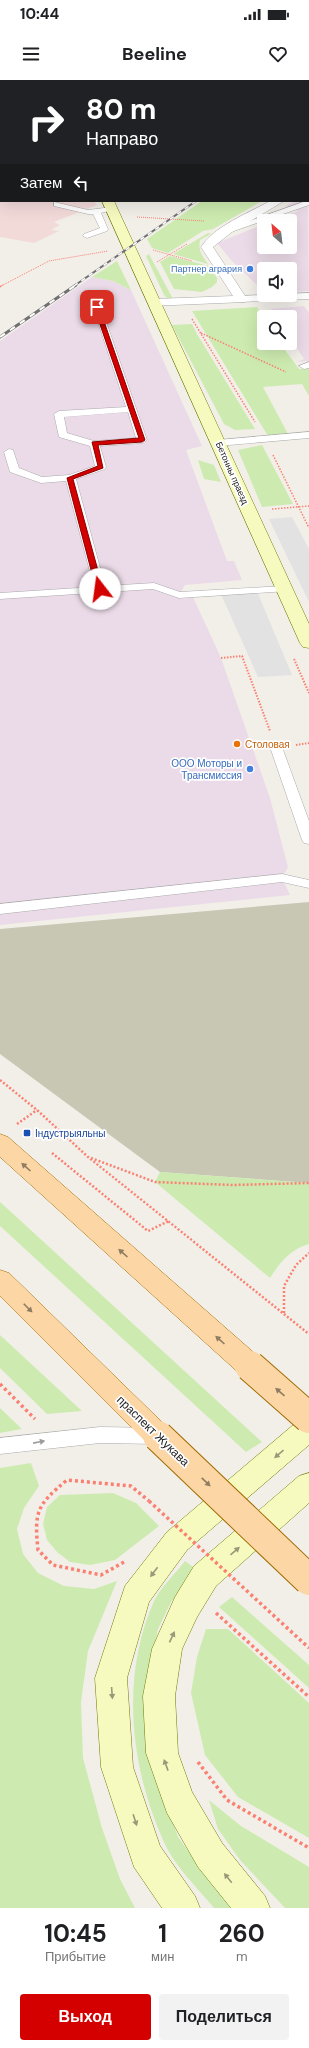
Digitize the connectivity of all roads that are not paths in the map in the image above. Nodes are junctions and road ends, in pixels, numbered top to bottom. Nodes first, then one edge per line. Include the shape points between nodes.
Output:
1 (276, 202) edge
2 (309, 202) edge
3 (57, 204) dead end
4 (110, 205) edge
5 (96, 212) junction
6 (227, 230) junction
7 (87, 236) dead end
8 (309, 296) edge
9 (241, 299) junction
10 (154, 303) junction
11 (97, 307) dead end
12 (132, 409) junction
13 (309, 435) edge
14 (218, 443) junction
15 (94, 444) junction
16 (9, 452) dead end
17 (70, 478) junction
18 (100, 589) junction
19 (284, 589) junction
20 (0, 596) edge
21 (309, 643) edge
22 (276, 747) road end
23 (309, 840) edge
24 (309, 884) edge
25 (0, 909) edge
26 (0, 1143) edge
27 (0, 1280) edge
28 (309, 1418) edge
29 (309, 1428) edge
30 (158, 1436) junction
31 (0, 1446) edge
32 (309, 1486) edge
33 (309, 1580) edge
34 (183, 1908) edge
35 (253, 1908) edge

1 - 6 street
2 - 6 lane
3 - 5 lane via 81,212
4 - 5 lane
4 - 10 street, Бетонны праезд
5 - 7 lane via 104,229
6 - 9 street via 213,238 207,247
8 - 9 lane
9 - 10 street
10 - 14 street, Бетонны праезд
11 - 12 lane
12 - 15 lane via 142,440
12 - 15 lane via 59,414 62,435
13 - 14 lane
14 - 19 street, Бетонны праезд
15 - 17 lane via 101,467
16 - 17 lane via 14,470 41,480
17 - 18 lane
18 - 19 lane via 154,586 179,595
18 - 20 lane
19 - 21 street, Бетонны праезд
22 - 23 lane
24 - 25 lane via 282,878
28 -> 26 main road, bridge
27 -> 30 main road, праспект Жукава
29 -> 34 street via 177,1541 136,1596 111,1678 117,1767 146,1855
31 -> 30 lane via 100,1435
30 -> 33 main road, праспект Жукава, bridge
35 -> 32 street via 210,1855 179,1801 162,1753 159,1696 167,1649 186,1607 205,1576

